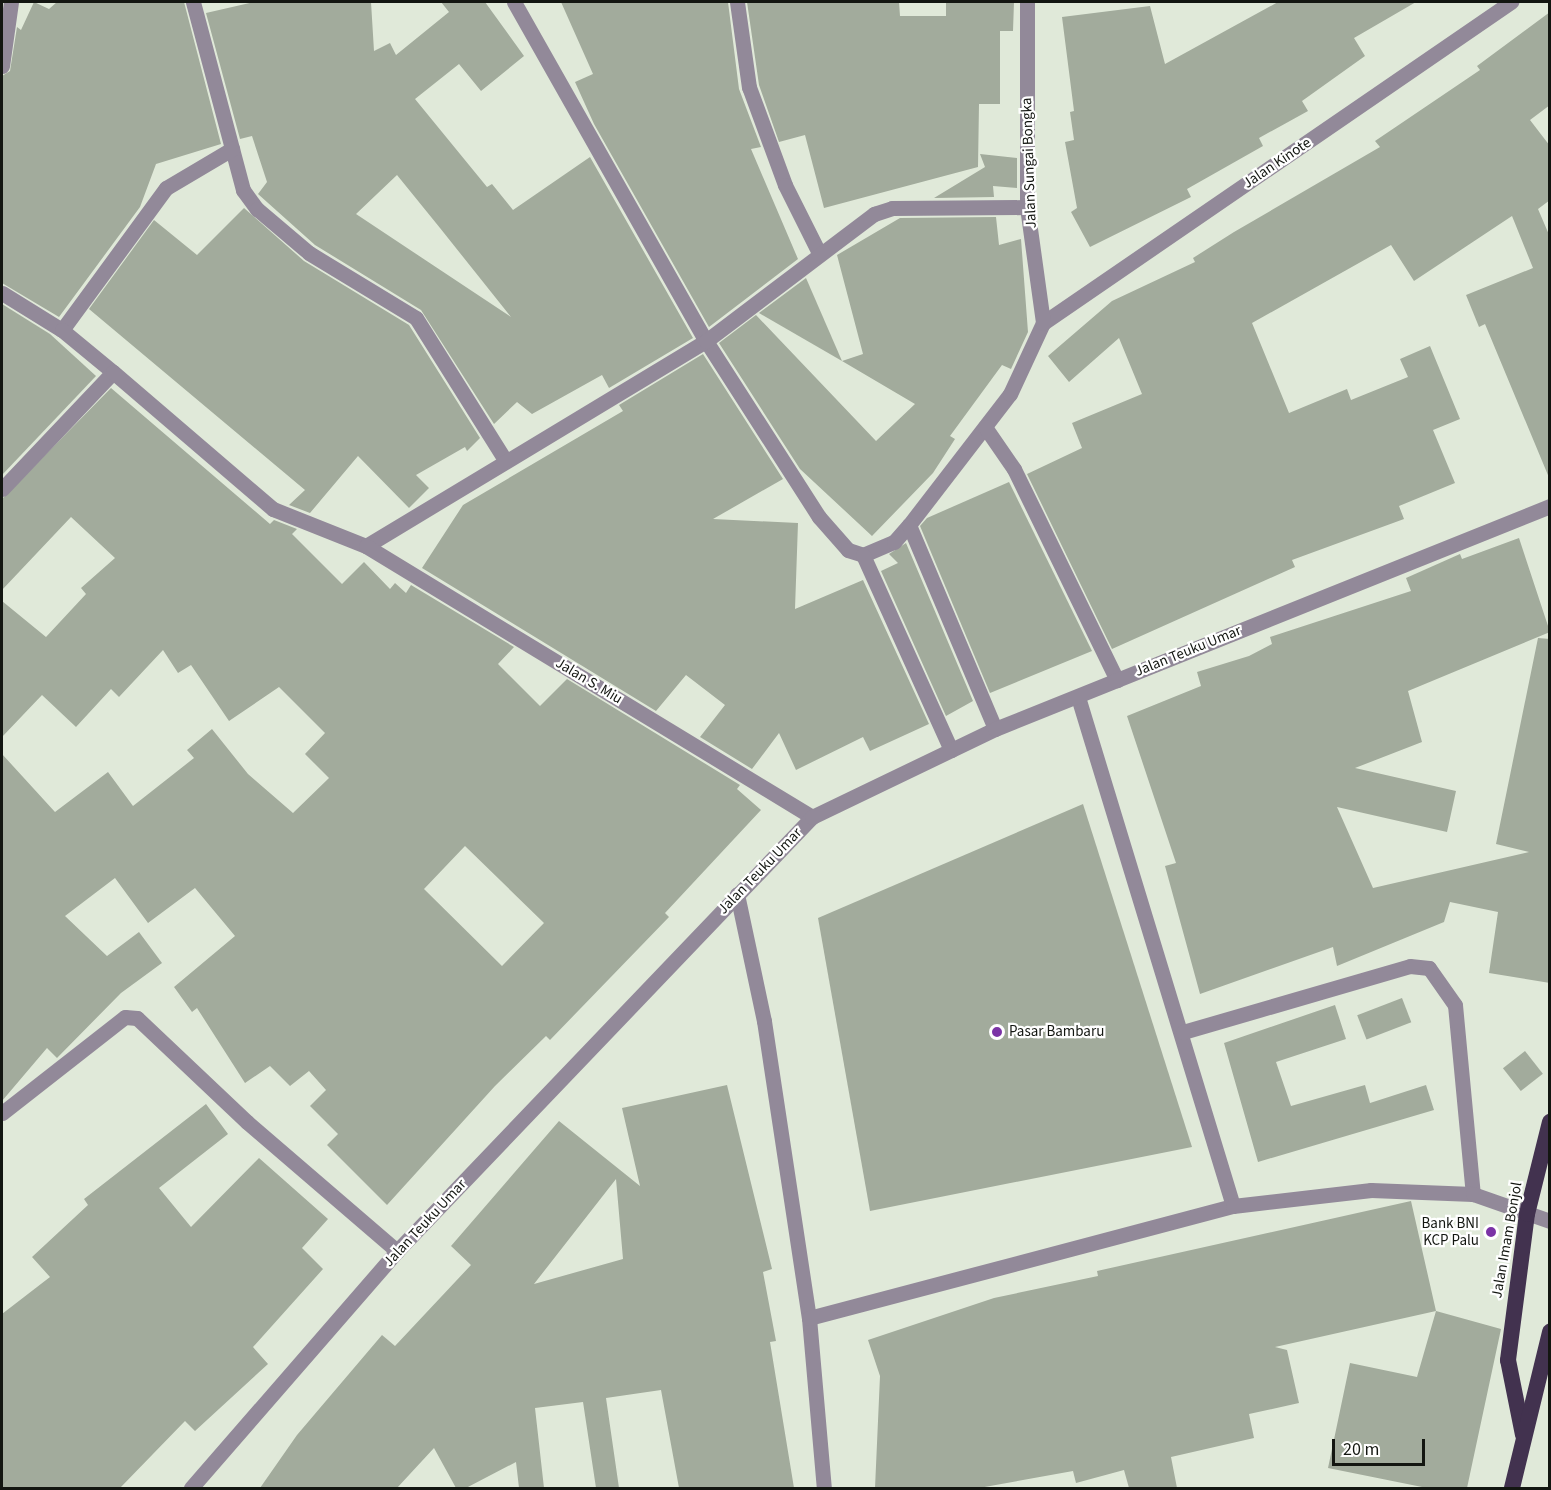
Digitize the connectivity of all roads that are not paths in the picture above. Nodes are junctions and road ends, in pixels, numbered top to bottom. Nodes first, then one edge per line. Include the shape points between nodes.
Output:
1 (11, 2) edge
2 (194, 2) edge
3 (514, 2) edge
4 (737, 2) edge
5 (1027, 2) edge
6 (1511, 2) edge
7 (2, 66) edge
8 (232, 149) junction
9 (1027, 207) junction
10 (819, 253) junction
11 (2, 293) edge
12 (1043, 324) junction
13 (62, 330) junction
14 (706, 341) junction
15 (113, 372) junction
16 (985, 427) junction
17 (505, 460) junction
18 (2, 489) edge
19 (1550, 506) edge
20 (909, 525) junction
21 (366, 546) junction
22 (863, 555) junction
23 (1118, 680) junction
24 (1078, 697) junction
25 (995, 729) junction
26 (951, 750) junction
27 (812, 817) junction
28 (737, 894) junction
29 (1183, 1032) junction
30 (2, 1113) edge
31 (1550, 1122) edge
32 (1473, 1194) junction
33 (1233, 1206) junction
34 (1527, 1214) junction
35 (1550, 1221) edge
36 (397, 1251) junction
37 (809, 1318) junction
38 (1550, 1332) edge
39 (1523, 1435) junction
40 (191, 1488) edge
41 (824, 1488) edge
42 (1512, 1488) edge

1 - 7 street
2 - 8 street
3 - 14 street
4 - 10 street via 752,96 785,185
5 - 9 street, Jalan Sungai Bongka
6 - 12 street, Jalan Kinote
8 - 13 street via 166,188
8 - 17 street via 243,190 278,228 416,318
9 - 10 street via 892,208 874,214
9 - 12 street, Jalan Sungai Bongka
10 - 14 street
11 - 13 street, Jalan S. Miu
12 - 16 street via 1010,394
13 - 15 street, Jalan S. Miu
14 - 17 street
14 - 22 street via 819,517 848,550
15 - 18 street
15 - 21 street, Jalan S. Miu via 273,510
16 - 20 street
16 - 23 street via 1014,468
17 - 21 street
19 - 23 street, Jalan Teuku Umar
20 - 22 street via 894,542
20 - 25 street
21 - 27 street, Jalan S. Miu
22 - 26 street
23 - 24 street, Jalan Teuku Umar
24 - 25 street, Jalan Teuku Umar
24 - 29 street
25 - 26 street, Jalan Teuku Umar
26 - 27 street, Jalan Teuku Umar
27 - 28 street, Jalan Teuku Umar
28 - 36 street, Jalan Teuku Umar
28 - 37 street via 764,1021
29 - 32 street via 1410,966 1429,968 1455,1005
29 - 33 street
30 - 36 street via 125,1017 137,1018 247,1122
31 - 34 highway, Jalan Imam Bonjol
32 - 33 street via 1371,1190
32 - 34 street
33 - 37 street
34 - 35 street
34 - 39 highway, Jalan Imam Bonjol via 1508,1360
36 - 40 street, Jalan Teuku Umar
37 - 41 street
38 - 39 highway, Jalan Imam Bonjol
39 - 42 highway, Jalan Imam Bonjol

